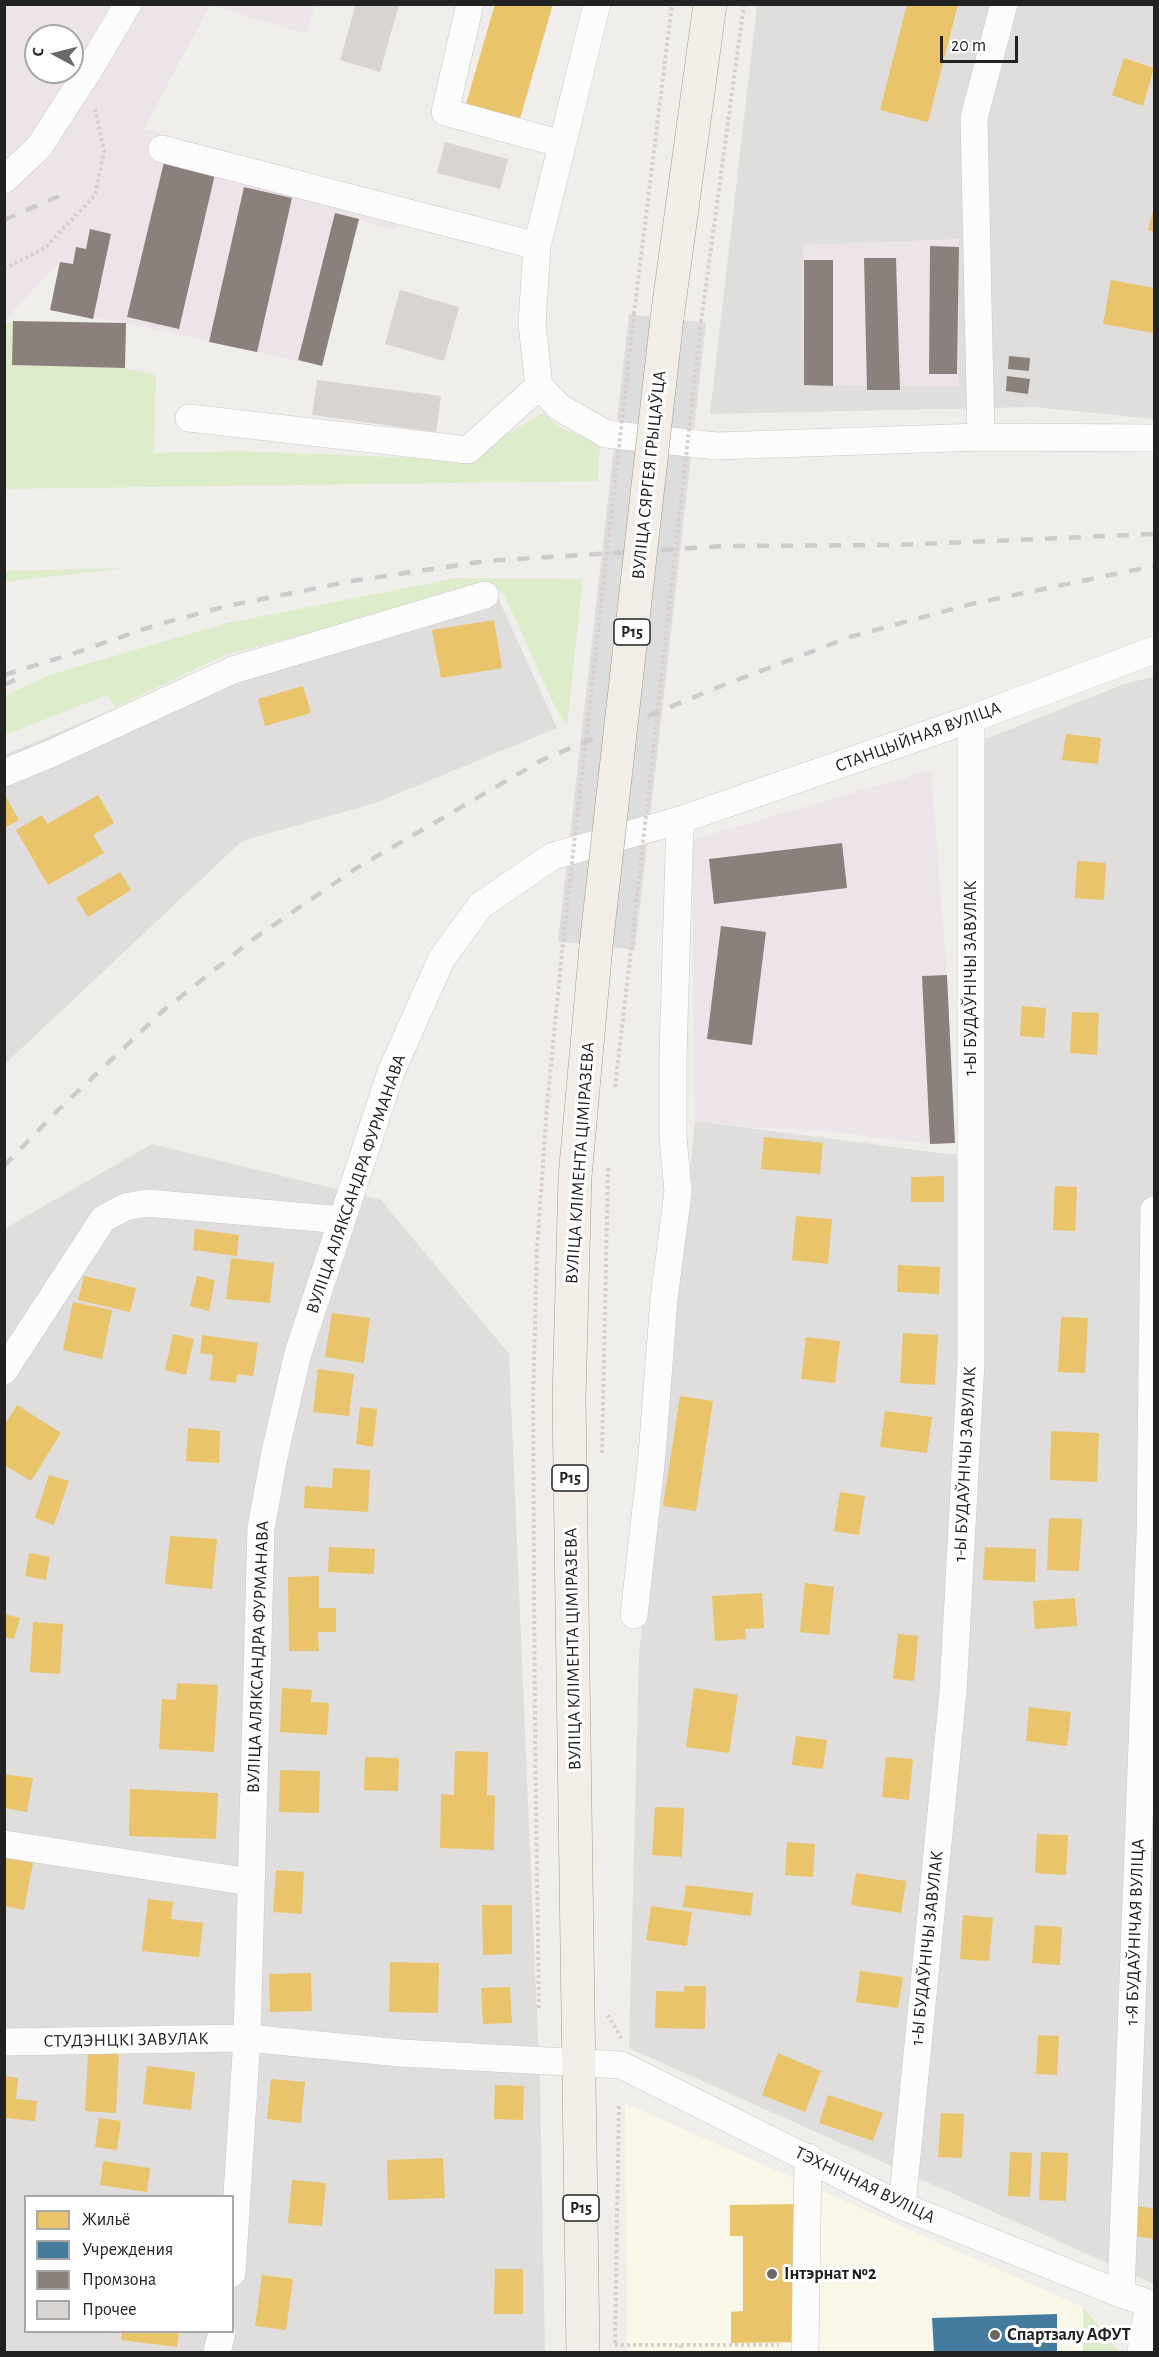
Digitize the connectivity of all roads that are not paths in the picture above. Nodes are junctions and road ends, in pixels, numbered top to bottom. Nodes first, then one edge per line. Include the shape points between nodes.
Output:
1 (128, 4) edge
2 (470, 4) edge
3 (597, 4) edge
4 (710, 4) edge
5 (1004, 4) edge
6 (562, 144) junction
7 (162, 149) dead end
8 (4, 180) edge
9 (537, 246) junction
10 (539, 386) junction
11 (189, 418) dead end
12 (981, 437) junction
13 (1155, 438) edge
14 (485, 596) dead end
15 (1155, 650) edge
16 (971, 719) junction
17 (4, 772) edge
18 (680, 820) junction
19 (596, 946) joint
20 (1155, 1210) edge
21 (342, 1220) junction
22 (4, 1371) edge
23 (1152, 1535) edge
24 (634, 1615) dead end
25 (4, 1844) edge
26 (250, 1882) junction
27 (247, 2038) junction
28 (4, 2042) edge
29 (578, 2064) junction
30 (808, 2157) junction
31 (902, 2206) junction
32 (234, 2242) edge
33 (1121, 2294) junction
34 (1152, 2304) edge
35 (222, 2333) edge
36 (811, 2350) edge
37 (217, 2352) edge
38 (583, 2352) edge
39 (1141, 2352) edge

1 - 8 street via 39,147
2 - 6 street via 445,112
3 - 6 street
4 - 19 main road, ВУЛІЦА СЯРГЕЯ ГРЫЦАЎЦА / Р15, bridge via 667,318
5 - 12 street via 974,118
6 - 9 street
7 - 9 street
9 - 10 street via 532,324
10 - 11 street via 468,450
10 - 12 street via 559,407 606,434 717,446
12 - 13 street
14 - 17 street via 233,670
15 - 16 street, СТАНЦЫЙНАЯ ВУЛІЦА
16 - 18 street, СТАНЦЫЙНАЯ ВУЛІЦА
16 - 31 street, 1-Ы БУДАЎНІЧЫ ЗАВУЛАК via 971,1361 953,1692
18 - 21 street, ВУЛІЦА АЛЯКСАНДРА ФУРМАНАВА via 553,856 481,905 442,958 391,1072
18 - 24 street via 673,1080 678,1192
19 - 29 main road, ВУЛІЦА КЛІМЕНТА ЦІМІРАЗЕВА / Р15 via 575,1177 569,1399
20 - 23 street, 1-Я БУДАЎНІЧАЯ ВУЛІЦА
21 - 22 street via 147,1203 125,1207 103,1219
21 - 26 street, ВУЛІЦА АЛЯКСАНДРА ФУРМАНАВА via 298,1353 261,1528
23 - 33 street, 1-Я БУДАЎНІЧАЯ ВУЛІЦА
25 - 26 street
26 - 27 street, ВУЛІЦА АЛЯКСАНДРА ФУРМАНАВА
27 - 28 street, СТУДЭНЦКІ ЗАВУЛАК
27 - 29 street, СТУДЭНЦКІ ЗАВУЛАК
27 - 32 street, ВУЛІЦА АЛЯКСАНДРА ФУРМАНАВА
29 - 30 street, ТЭХНІЧНАЯ ВУЛІЦА via 621,2065
29 - 38 main road, ВУЛІЦА КЛІМЕНТА ЦІМІРАЗЕВА / Р15
30 - 31 street, ТЭХНІЧНАЯ ВУЛІЦА
30 - 36 street
31 - 33 street, ТЭХНІЧНАЯ ВУЛІЦА
33 - 34 street, ТЭХНІЧНАЯ ВУЛІЦА
34 - 39 street
35 - 37 street

